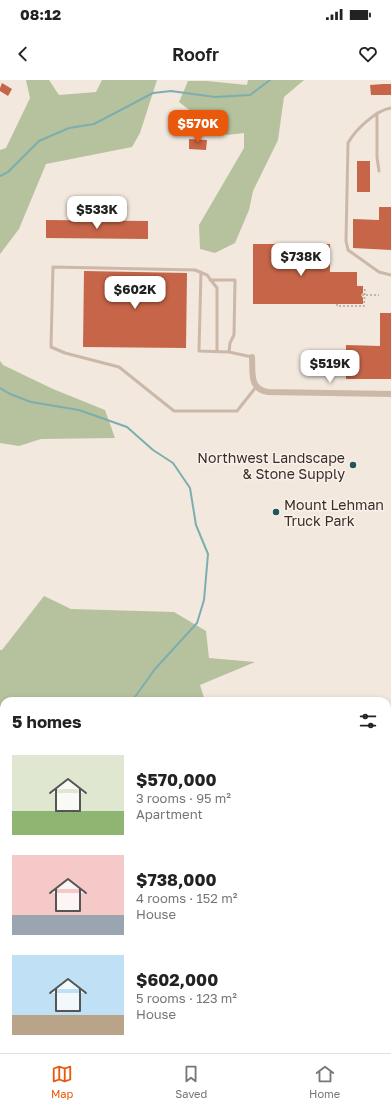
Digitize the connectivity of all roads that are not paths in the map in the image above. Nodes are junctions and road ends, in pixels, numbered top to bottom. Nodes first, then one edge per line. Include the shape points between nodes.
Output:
1 (391, 108) edge
2 (377, 113) junction
3 (379, 171) dead end
4 (201, 272) junction
5 (391, 275) edge
6 (210, 280) junction
7 (217, 351) junction
8 (229, 352) junction
9 (252, 357) joint
10 (256, 387) junction
11 (391, 394) edge

1 - 2 lane
2 - 3 lane
2 - 5 lane via 348,143 346,241 348,250 379,272
4 - 6 lane
4 - 7 lane via 199,351
4 - 10 lane via 52,267 51,347 119,367 174,411 237,411
6 - 7 lane via 217,288
6 - 8 lane via 234,280 234,335
7 - 8 lane
8 - 9 lane
9 - 10 street
10 - 11 street via 268,392

